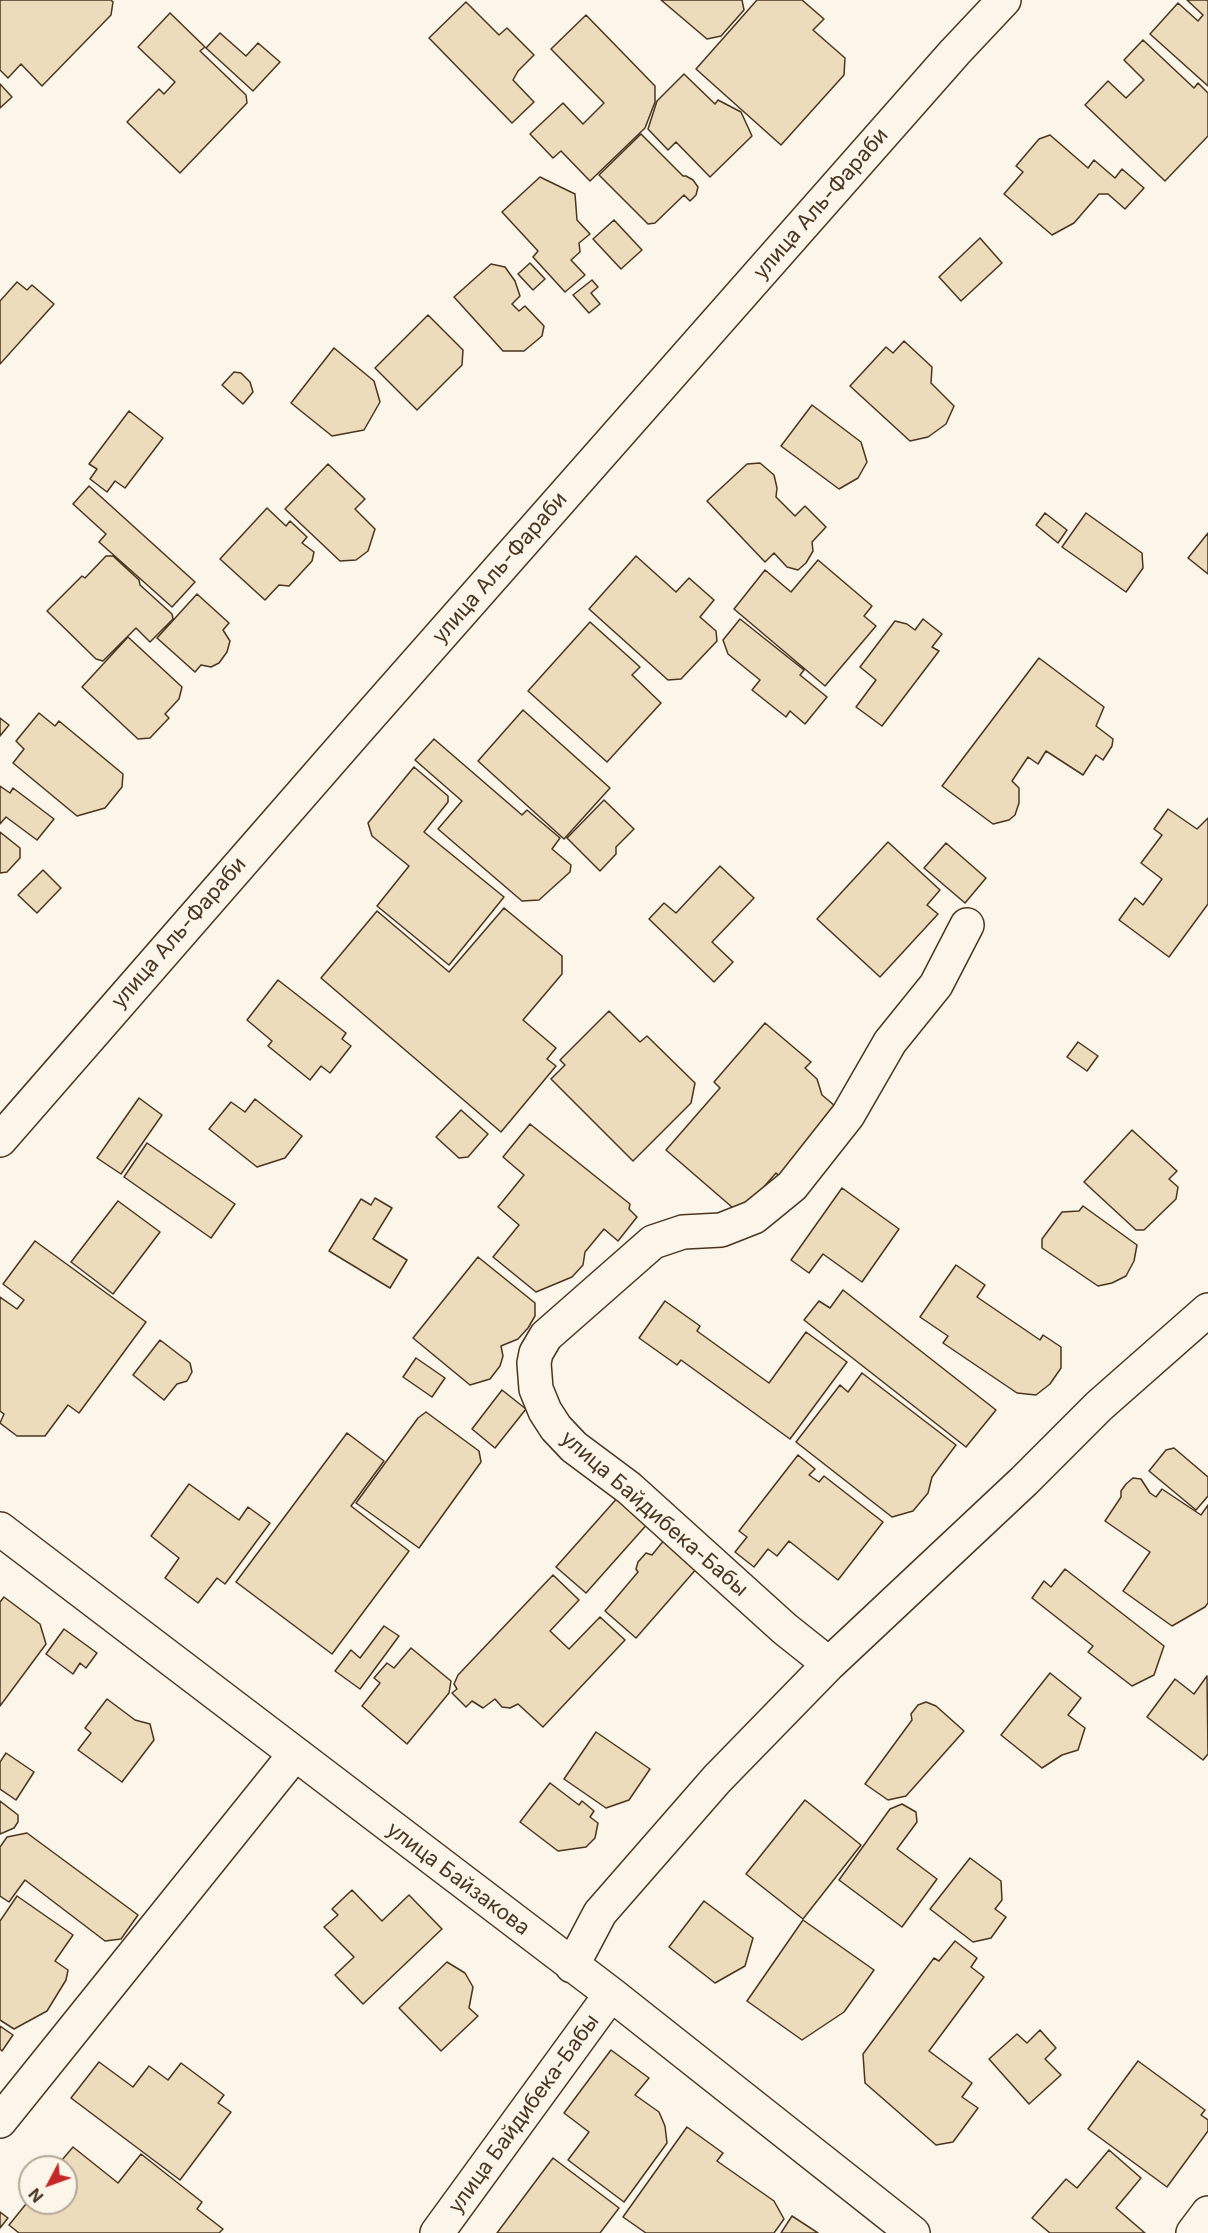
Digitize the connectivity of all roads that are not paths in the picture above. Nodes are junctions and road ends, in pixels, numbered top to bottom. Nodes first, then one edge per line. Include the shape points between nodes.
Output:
1 (1004, 0) edge
2 (967, 925) dead end
3 (0, 1140) edge
4 (1208, 1310) edge
5 (0, 1530) edge
6 (829, 1664) junction
7 (294, 1754) junction
8 (572, 1966) junction
9 (611, 1994) junction
10 (0, 2121) edge
11 (1208, 2213) edge
12 (436, 2233) edge
13 (913, 2233) edge
14 (1193, 2233) edge

1 - 3 street, улица Аль-Фараби
2 - 6 street, улица Байдибека-Бабы via 936,985 890,1042 848,1115 792,1186 754,1217 721,1230 683,1232 653,1242 546,1336 534,1363 536,1389 545,1411 574,1447 629,1488
4 - 6 street via 1099,1406
5 - 7 street, улица Байзакова
6 - 8 street via 717,1779 600,1913
7 - 8 street, улица Байзакова
7 - 10 street
8 - 9 street, улица Байзакова
9 - 12 street, улица Байдибека-Бабы
9 - 13 street, улица Байзакова
11 - 14 street

